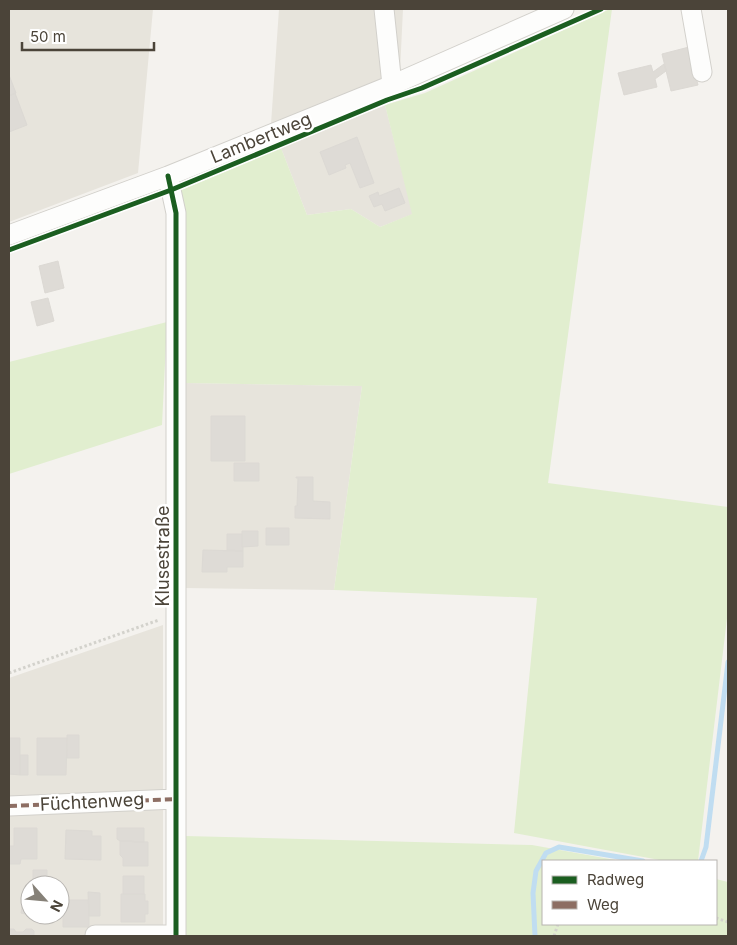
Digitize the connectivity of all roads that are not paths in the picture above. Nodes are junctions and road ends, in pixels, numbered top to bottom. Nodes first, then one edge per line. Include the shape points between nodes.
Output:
1 (384, 9) edge
2 (564, 9) edge
3 (691, 9) edge
4 (702, 72) dead end
5 (392, 85) junction
6 (168, 176) junction
7 (9, 235) edge
8 (176, 799) junction
9 (9, 806) edge
10 (95, 935) edge
11 (176, 935) edge

1 - 5 street
2 - 5 street, Lambertweg
3 - 4 street
5 - 6 street, Lambertweg
6 - 7 street, Lambertweg
6 - 8 street, Klusestraße via 176,213
8 - 9 street, Füchtenweg
8 - 11 street, Klusestraße
10 - 11 street

